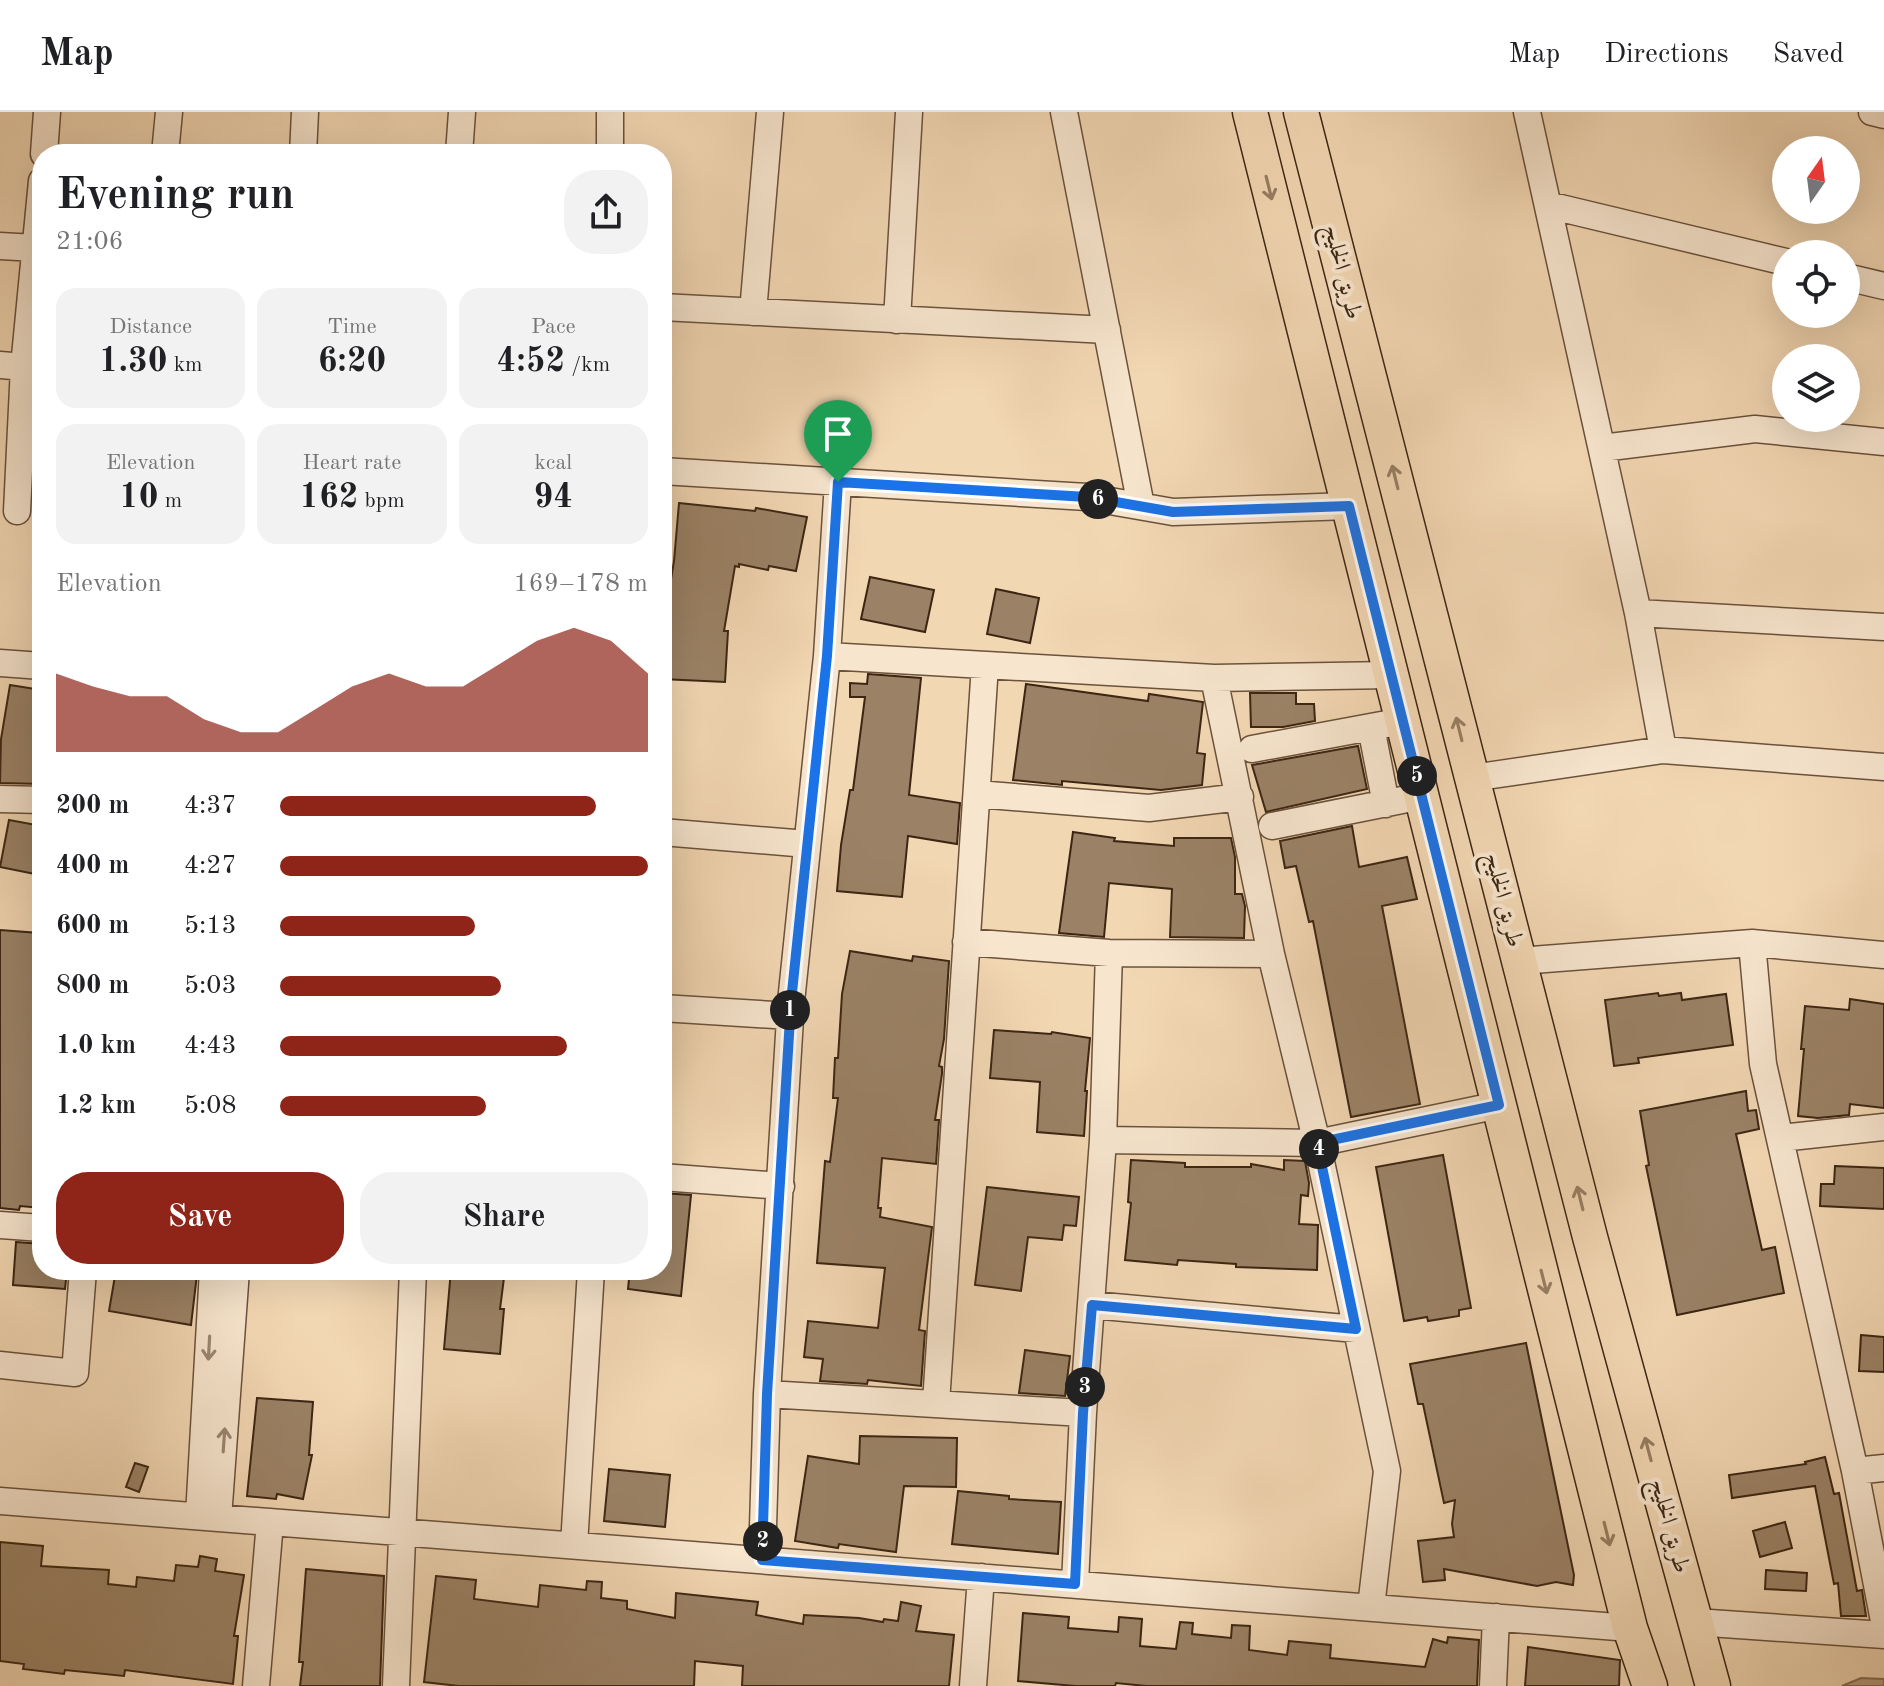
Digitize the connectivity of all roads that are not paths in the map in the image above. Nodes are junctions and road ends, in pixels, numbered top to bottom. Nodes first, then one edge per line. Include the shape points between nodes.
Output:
1 (47, 112) edge
2 (169, 112) edge
3 (305, 112) edge
4 (462, 112) edge
5 (610, 112) edge
6 (770, 112) edge
7 (909, 112) edge
8 (1064, 112) edge
9 (1250, 112) edge
10 (1301, 112) edge
11 (1527, 112) edge
12 (1872, 112) edge
13 (1884, 115) edge
14 (45, 144) edge
15 (166, 144) edge
16 (303, 144) edge
17 (460, 144) edge
18 (610, 144) edge
19 (1548, 205) junction
20 (0, 246) edge
21 (32, 248) edge
22 (1772, 259) edge
23 (32, 263) edge
24 (1860, 280) edge
25 (1884, 286) edge
26 (672, 308) edge
27 (753, 312) junction
28 (897, 320) junction
29 (1107, 330) junction
30 (12, 366) edge
31 (1884, 442) edge
32 (1602, 448) junction
33 (672, 472) edge
34 (838, 482) junction
35 (1141, 506) junction
36 (1349, 506) junction
37 (20, 511) edge
38 (1638, 613) junction
39 (1884, 627) edge
40 (827, 656) junction
41 (0, 663) edge
42 (32, 665) edge
43 (985, 665) junction
44 (1391, 675) junction
45 (1214, 678) junction
46 (1387, 724) junction
47 (1252, 749) dead end
48 (1663, 750) junction
49 (1884, 767) edge
50 (1472, 778) junction
51 (977, 794) junction
52 (1422, 796) junction
53 (1240, 797) junction
54 (0, 799) edge
55 (32, 800) edge
56 (1386, 804) junction
57 (1272, 826) dead end
58 (672, 833) edge
59 (807, 844) junction
60 (966, 942) junction
61 (1752, 943) junction
62 (1109, 953) junction
63 (1271, 954) junction
64 (1884, 955) edge
65 (1519, 961) junction
66 (672, 1009) edge
67 (790, 1016) junction
68 (1499, 1105) junction
69 (1884, 1127) edge
70 (1781, 1138) junction
71 (1103, 1140) junction
72 (1317, 1143) junction
73 (672, 1178) edge
74 (781, 1186) junction
75 (0, 1225) edge
76 (32, 1227) edge
77 (82, 1280) edge
78 (213, 1280) edge
79 (235, 1280) edge
80 (413, 1280) edge
81 (590, 1280) edge
82 (1092, 1305) junction
83 (1356, 1329) junction
84 (0, 1365) edge
85 (767, 1394) junction
86 (936, 1403) junction
87 (1083, 1413) junction
88 (1884, 1468) edge
89 (1855, 1471) junction
90 (0, 1501) edge
91 (209, 1517) junction
92 (270, 1522) junction
93 (402, 1532) junction
94 (574, 1545) junction
95 (762, 1560) junction
96 (981, 1577) junction
97 (1075, 1584) junction
98 (1371, 1607) junction
99 (1496, 1617) junction
100 (1884, 1621) edge
101 (1695, 1622) junction
102 (1630, 1628) junction
103 (1884, 1635) edge
104 (256, 1686) edge
105 (396, 1686) edge
106 (973, 1686) edge
107 (1493, 1686) edge
108 (1650, 1686) edge
109 (1713, 1686) edge

1 - 14 street
2 - 15 street
3 - 16 street
4 - 17 street
5 - 18 street
6 - 27 street
7 - 28 street
8 - 29 street
9 -> 36 main road, طريق الخليج
50 -> 10 main road, طريق الخليج
11 - 19 street
12 - 13 street
19 - 22 street
19 - 32 street
20 - 21 street
23 - 30 street
24 - 25 street
26 - 27 street
27 - 28 street
28 - 29 street
29 - 35 street
30 - 37 street
31 - 32 street via 1755,429
32 - 38 street
33 - 34 street
34 - 35 street via 1087,497
34 - 40 street
35 - 36 street via 1173,512
36 - 44 main road, طريق الخليج
38 - 39 street
38 - 48 street
40 - 43 street
40 - 59 street
41 - 42 street
43 - 45 street
43 - 51 street
44 - 45 street
44 - 46 main road, طريق الخليج
45 - 53 street
46 - 47 street
46 - 52 main road, طريق الخليج
46 - 56 street
48 - 49 street
48 - 50 street
50 - 65 main road, طريق الخليج
51 - 53 street via 1149,808
51 - 60 street
52 - 56 street
52 - 68 main road, طريق الخليج
53 - 63 street
54 - 55 street
56 - 57 street
58 - 59 street
59 - 67 street
60 - 62 street
60 - 86 street
61 - 64 street
61 - 65 street
61 - 70 street via 1763,1064
62 - 63 street
62 - 71 street
63 - 72 street
101 -> 65 main road, طريق الخليج
66 - 67 street
67 - 74 street
68 - 72 street
68 -> 102 main road, طريق الخليج
69 - 70 street
70 - 89 street
71 - 72 street
71 - 82 street
72 - 83 street
73 - 74 street
74 - 85 street
75 - 76 street
77 - 84 street via 75,1373
78 -> 91 street
91 -> 79 street
80 - 93 street
81 - 94 street
82 - 83 street
82 - 87 street
83 - 98 street via 1387,1471
85 - 86 street
85 - 95 street
86 - 87 street
87 - 97 street
88 - 89 street
89 - 100 street
90 - 91 street
91 - 92 street
92 - 93 street
92 - 104 street
93 - 94 street
93 - 105 street
94 - 95 street
95 - 96 street
96 - 97 street
96 - 106 street
97 - 98 street
98 - 99 street
99 - 102 street
99 - 107 street
101 - 103 street
101 - 109 main road, طريق الخليج
102 - 108 main road, طريق الخليج

